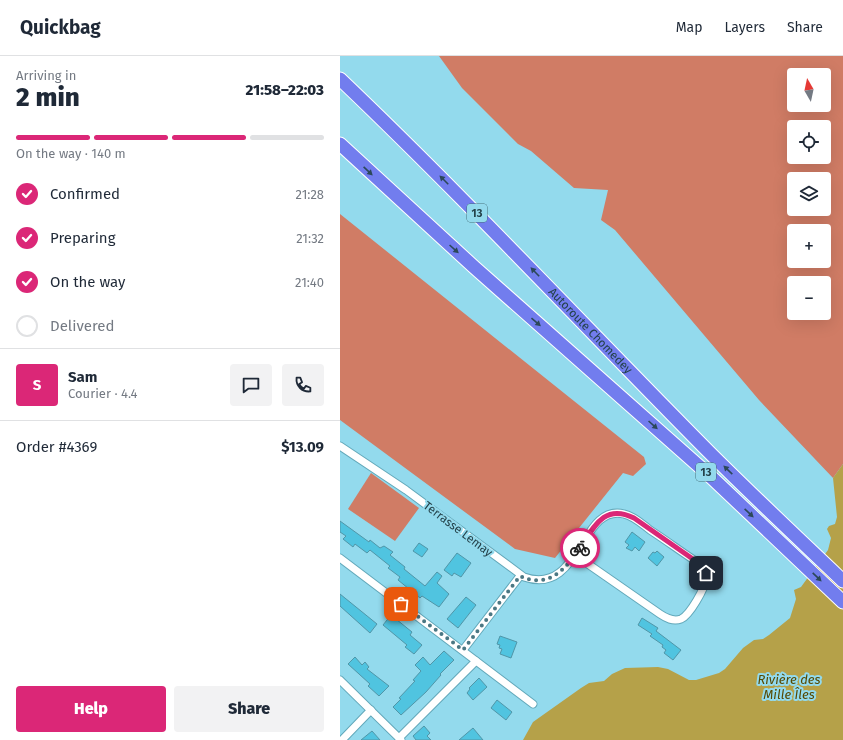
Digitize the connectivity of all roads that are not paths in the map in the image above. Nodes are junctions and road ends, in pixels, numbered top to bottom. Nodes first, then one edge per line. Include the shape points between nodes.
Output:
1 (340, 79) edge
2 (340, 144) edge
3 (340, 446) edge
4 (575, 555) junction
5 (340, 558) edge
6 (520, 576) junction
7 (843, 581) edge
8 (843, 602) edge
9 (463, 650) junction
10 (476, 661) junction
11 (340, 680) edge
12 (533, 704) dead end
13 (371, 710) junction
14 (400, 739) edge
15 (342, 740) edge

7 -> 1 highway, Autoroute Chomedey / 13 via 711,454 439,174
2 -> 8 highway, Autoroute Chomedey / 13 via 474,267 664,434
3 - 6 street, Terrasse Lemay via 406,490
4 - 4 street, Terrasse Lemay via 672,620 685,615 706,579 706,573 700,564 634,518 624,514 612,513 604,516
4 - 6 street, Terrasse Lemay via 559,574 551,579 538,580
5 - 9 street
6 - 9 street
9 - 10 street
10 - 12 street
10 - 14 street
11 - 13 street
13 - 14 street
13 - 15 street

